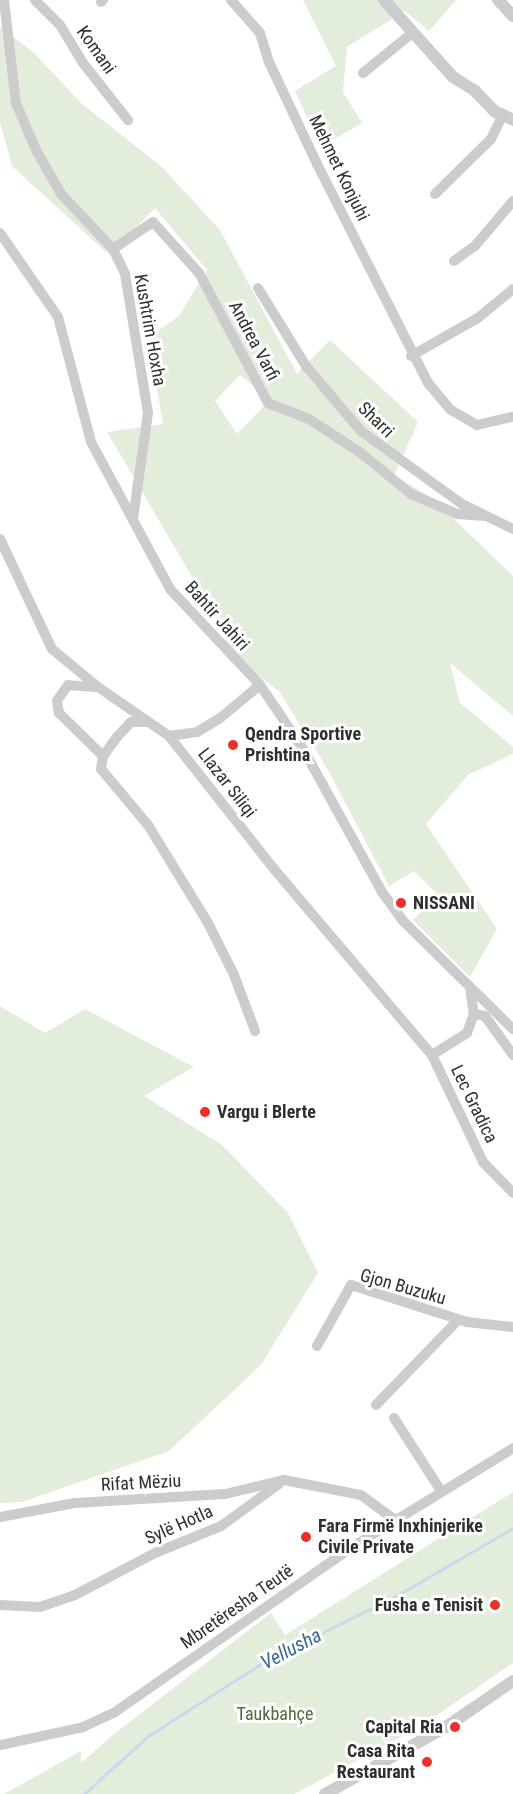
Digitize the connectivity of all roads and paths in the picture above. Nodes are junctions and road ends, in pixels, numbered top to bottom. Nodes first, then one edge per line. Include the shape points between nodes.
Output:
1 (4, 0) edge
2 (35, 0) edge
3 (231, 0) edge
4 (384, 0) edge
5 (498, 0) edge
6 (513, 16) edge
7 (411, 34) junction
8 (363, 73) dead end
9 (508, 117) edge
10 (128, 120) dead end
11 (435, 194) dead end
12 (513, 201) edge
13 (0, 233) edge
14 (113, 249) junction
15 (454, 261) dead end
16 (258, 288) dead end
17 (513, 289) edge
18 (411, 356) junction
19 (513, 417) edge
20 (485, 516) junction
21 (133, 518) junction
22 (513, 530) edge
23 (0, 539) edge
24 (260, 685) junction
25 (98, 687) junction
26 (147, 722) junction
27 (169, 736) junction
28 (103, 756) junction
29 (470, 987) junction
30 (474, 1014) junction
31 (513, 1029) edge
32 (255, 1031) dead end
33 (432, 1054) junction
34 (513, 1056) edge
35 (513, 1193) edge
36 (458, 1320) junction
37 (513, 1327) edge
38 (317, 1346) dead end
39 (376, 1405) dead end
40 (394, 1418) dead end
41 (513, 1448) edge
42 (284, 1480) junction
43 (441, 1491) junction
44 (0, 1517) edge
45 (395, 1520) junction
46 (0, 1605) edge
47 (513, 1681) edge
48 (0, 1745) edge
49 (325, 1794) edge

1 - 14 street, Kushtrim Hoxha via 16,103 36,150 61,194
2 - 10 street, Komani via 60,25 83,63
3 - 18 street, Mehmet Konjuhi via 260,33 269,62
4 - 7 street
5 - 6 street
7 - 8 street
7 - 9 street via 453,77 475,91 494,111
9 - 11 street via 491,140
12 - 15 street via 475,246
13 - 21 street, Bahtir Jahiri via 58,317 91,442
14 - 20 street, Andrea Varfi via 153,222 199,273 268,403 309,419 361,453 411,494 457,514
14 - 21 street, Kushtrim Hoxha via 125,274 148,413
16 - 20 street, Sharri via 306,366 360,431 428,482
17 - 18 street via 477,318
18 - 19 street, Mehmet Konjuhi via 451,410 477,425
20 - 22 street, Sharri
21 - 24 street, Bahtir Jahiri via 170,588
23 - 25 street, Llazar Siliqi via 52,649
24 - 27 street via 197,732
24 - 29 street, Bahtir Jahiri via 302,747 382,892 402,920
25 - 26 street, Llazar Siliqi
25 - 28 street via 68,685 57,701 59,712
26 - 27 street, Llazar Siliqi
26 - 28 street via 132,722
27 - 33 street, Llazar Siliqi via 274,869
28 - 32 street via 101,769 148,825 208,922
29 - 30 street
29 - 31 street, Bahtir Jahiri
30 - 33 street via 467,1033
30 - 34 street via 485,1016
33 - 35 street, Lec Gradica via 483,1162
36 - 37 street, Gjon Buzuku
36 - 38 street, Gjon Buzuku via 351,1285
36 - 39 street
40 - 43 street
41 - 43 street, Mbretëresha Teutë
42 - 44 street, Rifat Mëziu via 225,1494 75,1503
42 - 45 street via 361,1495
42 - 46 street, Sylë Hotla via 222,1526 154,1553 75,1595 40,1607
43 - 45 street, Mbretëresha Teutë
45 - 48 street, Mbretëresha Teutë via 116,1712 83,1727
47 - 49 street via 446,1726

